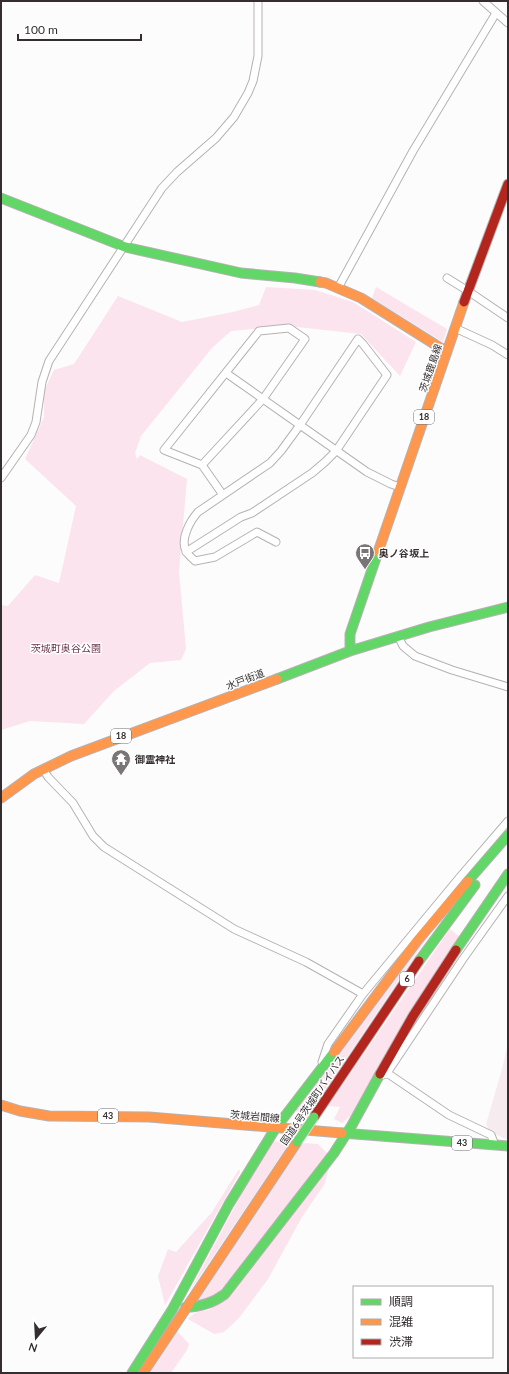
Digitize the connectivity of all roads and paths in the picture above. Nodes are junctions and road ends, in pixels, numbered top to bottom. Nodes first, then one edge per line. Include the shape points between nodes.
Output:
1 (258, 1) edge
2 (483, 1) edge
3 (496, 13) junction
4 (508, 23) edge
5 (508, 184) edge
6 (1, 198) edge
7 (125, 247) junction
8 (447, 278) dead end
9 (338, 288) junction
10 (468, 290) junction
11 (508, 318) edge
12 (455, 328) junction
13 (446, 352) junction
14 (508, 355) edge
15 (226, 373) junction
16 (263, 399) junction
17 (300, 425) junction
18 (336, 451) junction
19 (202, 465) junction
20 (1, 478) edge
21 (400, 487) junction
22 (223, 495) junction
23 (276, 542) dead end
24 (186, 552) junction
25 (508, 607) edge
26 (398, 636) junction
27 (350, 651) junction
28 (508, 687) edge
29 (43, 769) junction
30 (1, 798) edge
31 (508, 821) edge
32 (508, 835) edge
33 (508, 846) edge
34 (508, 874) edge
35 (508, 896) edge
36 (363, 994) junction
37 (321, 1069) junction
38 (387, 1073) junction
39 (377, 1078) junction
40 (1, 1106) edge
41 (275, 1128) junction
42 (348, 1134) junction
43 (495, 1145) junction
44 (508, 1146) edge
45 (186, 1307) junction
46 (132, 1373) edge
47 (143, 1373) edge

1 - 7 street via 258,56 248,93 234,118 216,138 162,188
2 - 3 street
3 - 4 street
3 - 9 street via 413,151
5 - 10 main road, 茨城鹿島線 / 18
6 - 7 main road
7 - 9 main road via 241,273 308,280
7 - 20 street via 49,361 31,435
8 - 10 street
9 - 13 main road via 361,298
10 - 11 street
10 - 12 main road, 茨城鹿島線 / 18
12 - 13 main road, 茨城鹿島線 / 18
12 - 14 street
13 - 21 main road, 茨城鹿島線 / 18
15 - 16 street
15 - 16 street via 258,331 289,328 305,339
15 - 19 street via 164,450
16 - 17 street
16 - 19 street
17 - 18 street
17 - 18 street via 358,339 387,375
17 - 22 street via 270,462
18 - 21 street via 367,472
18 - 24 street via 312,473 252,513 241,517
19 - 22 street
21 - 27 main road, 茨城鹿島線 / 18 via 353,624
22 - 24 street via 191,520 184,543
23 - 24 street via 257,532 206,560 194,561
25 - 26 main road, 水戸街道
26 - 27 main road, 水戸街道
26 - 28 street via 403,646 415,656
27 - 29 main road, 水戸街道 / 18 via 98,745
29 - 30 main road, 水戸街道 / 18
29 - 36 street via 73,803 93,836 104,847 225,923 306,962
31 - 36 street
32 - 37 main road via 417,941
33 - 45 main road, 国道6号茨城町バイパス / 6, bridge via 432,942
34 - 39 main road via 421,1004
35 - 38 street
36 - 37 street via 328,1044
37 - 41 main road
38 - 39 street
38 - 43 street via 450,1114 491,1135
39 - 42 main road
40 - 41 main road, 茨城岩間線 / 43 via 49,1116 149,1117
41 - 42 main road, 茨城岩間線 / 43
41 - 46 main road via 172,1310
42 - 43 main road, 茨城岩間線 / 43
42 - 45 main road via 225,1294 209,1304 196,1308
43 - 44 main road, 茨城岩間線 / 43
45 - 47 main road, 国道6号茨城町バイパス / 6

